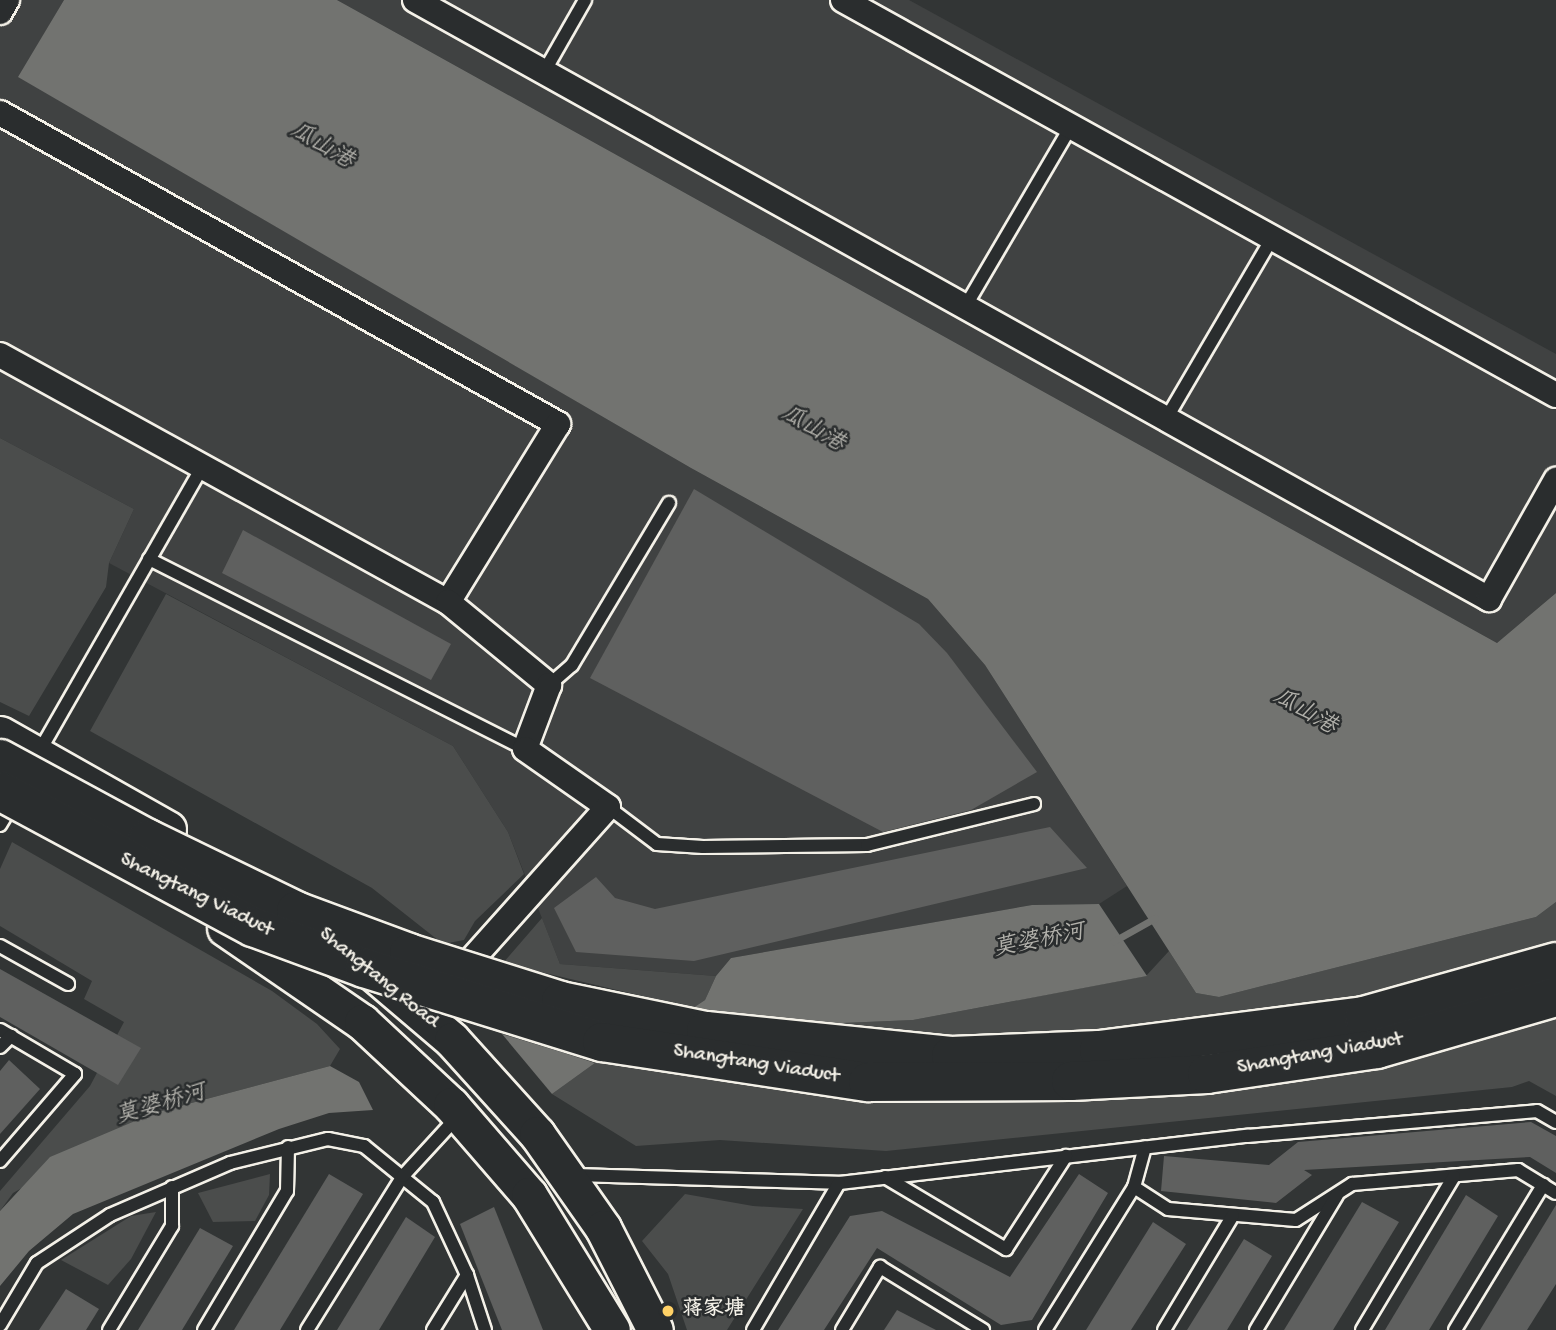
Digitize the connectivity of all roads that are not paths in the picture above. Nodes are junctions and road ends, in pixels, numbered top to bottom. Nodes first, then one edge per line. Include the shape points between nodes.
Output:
1 (7, 0) edge
2 (415, 0) edge
3 (585, 0) edge
4 (842, 0) edge
5 (0, 12) edge
6 (544, 72) junction
7 (0, 113) edge
8 (1071, 127) junction
9 (1272, 238) junction
10 (965, 307) junction
11 (0, 355) edge
12 (1556, 395) edge
13 (1166, 419) junction
14 (202, 467) junction
15 (1556, 480) edge
16 (669, 503) dead end
17 (149, 559) junction
18 (448, 602) junction
19 (548, 685) junction
20 (0, 734) edge
21 (525, 749) junction
22 (38, 755) junction
23 (0, 760) edge
24 (1034, 804) dead end
25 (3, 805) edge
26 (608, 807) junction
27 (0, 946) edge
28 (1556, 962) edge
29 (68, 984) dead end
30 (1556, 997) edge
31 (422, 1015) junction
32 (5, 1033) edge
33 (0, 1047) edge
34 (459, 1115) junction
35 (1556, 1122) edge
36 (288, 1147) junction
37 (1145, 1147) junction
38 (1066, 1156) junction
39 (0, 1161) edge
40 (566, 1175) junction
41 (403, 1176) junction
42 (1454, 1176) junction
43 (885, 1177) junction
44 (839, 1183) junction
45 (1543, 1185) junction
46 (172, 1187) junction
47 (1135, 1187) junction
48 (1340, 1188) junction
49 (1556, 1193) edge
50 (1233, 1215) junction
51 (467, 1275) junction
52 (0, 1325) edge
53 (109, 1330) edge
54 (204, 1330) edge
55 (307, 1330) edge
56 (433, 1330) edge
57 (485, 1330) edge
58 (612, 1330) edge
59 (655, 1330) edge
60 (753, 1330) edge
61 (842, 1330) edge
62 (983, 1330) edge
63 (1045, 1330) edge
64 (1164, 1330) edge
65 (1256, 1330) edge
66 (1362, 1330) edge
67 (1455, 1330) edge

1 - 5 street
2 - 6 street
3 - 6 lane
4 - 8 street
6 - 10 street
7 - 18 street via 558,424
8 - 9 street
8 - 10 lane
9 - 12 street
9 - 13 lane
10 - 13 street
11 - 14 street
13 - 15 street via 1489,599
14 - 17 lane
14 - 18 street
16 - 19 lane via 572,664
17 - 21 lane
17 - 22 lane
18 - 19 street
19 - 21 street
20 - 22 main road, Shangtang Road
21 - 26 street
22 - 31 main road, Shangtang Road via 184,838 339,944
23 - 28 highway, Shangtang Viaduct, bridge via 148,839 309,916 561,1001 706,1031 951,1056 1099,1050 1364,1016
24 - 26 lane via 867,845 703,847 657,844
25 - 30 highway, Shangtang Viaduct, bridge via 253,927 439,994 602,1042 868,1082 1071,1081 1207,1074 1377,1049
25 - 34 main road, Shangtang Road via 254,945 362,1022
26 - 31 street
27 - 29 lane
31 - 40 main road, Shangtang Road via 452,1040 520,1115
32 - 33 lane
32 - 39 lane via 75,1074
34 - 41 lane
34 - 58 main road, Shangtang Road via 529,1195
35 - 37 lane via 1537,1111
36 - 41 lane via 328,1139 365,1146
36 - 46 lane via 230,1163
36 - 54 lane via 287,1191
37 - 38 lane
37 - 47 lane
38 - 43 lane
38 - 43 lane via 1006,1249
40 - 44 lane
40 - 59 main road, Shangtang Road via 603,1228
41 - 51 lane via 433,1202
41 - 55 lane
42 - 45 lane via 1518,1170
42 - 48 lane
42 - 66 lane
43 - 44 lane
44 - 60 lane
45 - 49 lane
45 - 67 lane
46 - 52 lane via 110,1215 37,1262
46 - 53 lane via 172,1226
47 - 50 lane via 1168,1209
47 - 63 lane
48 - 50 lane via 1297,1220
48 - 65 lane
50 - 64 lane
51 - 56 lane
51 - 57 lane
61 - 62 lane via 880,1268

